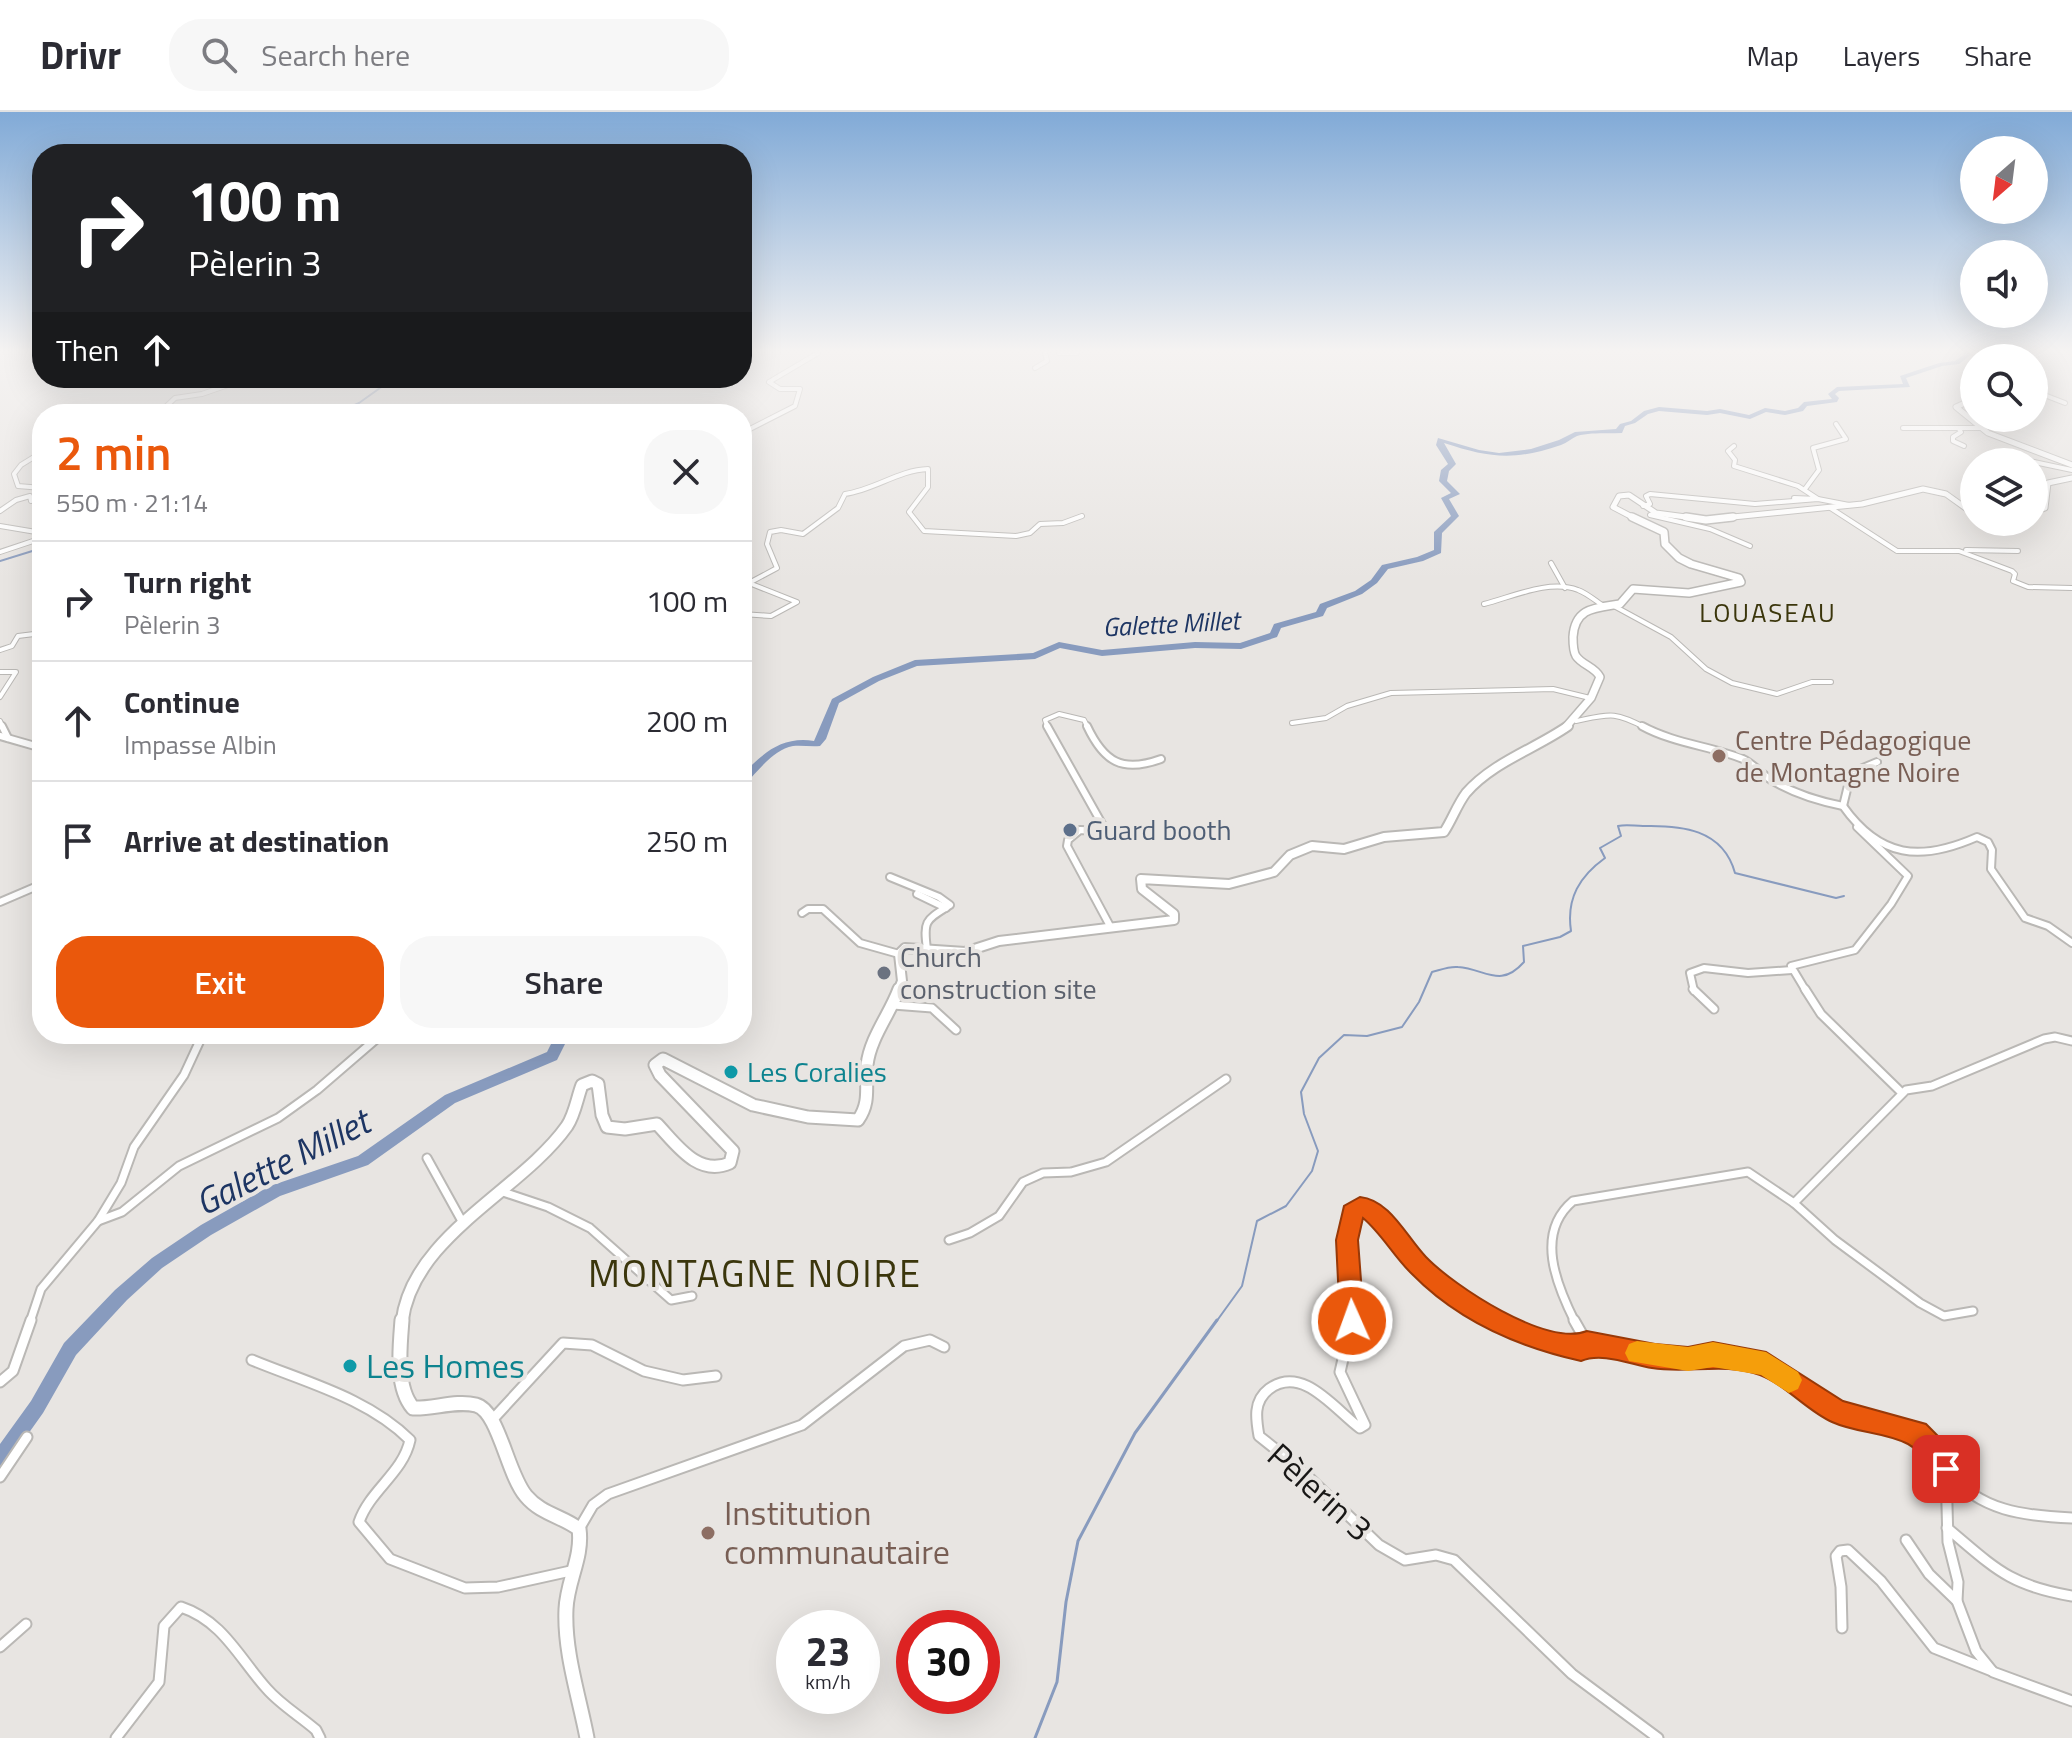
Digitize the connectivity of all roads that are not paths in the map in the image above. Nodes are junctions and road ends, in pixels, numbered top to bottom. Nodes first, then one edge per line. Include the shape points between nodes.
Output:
1 (1839, 429) edge
2 (1952, 429) edge
3 (1959, 429) joint
4 (1989, 432) edge
5 (1734, 446) dead end
6 (1964, 446) dead end
7 (32, 458) edge
8 (2048, 464) edge
9 (2072, 468) edge
10 (2072, 478) edge
11 (2048, 483) edge
12 (32, 487) edge
13 (1805, 489) junction
14 (1794, 498) dead end
15 (1818, 499) junction
16 (32, 500) edge
17 (1960, 504) edge
18 (1849, 505) junction
19 (1643, 506) junction
20 (1829, 507) junction
21 (0, 511) edge
22 (1656, 513) junction
23 (1082, 516) dead end
24 (0, 526) edge
25 (32, 533) edge
26 (32, 539) edge
27 (1750, 546) dead end
28 (1959, 551) junction
29 (2018, 551) dead end
30 (0, 552) edge
31 (1551, 563) dead end
32 (752, 581) edge
33 (752, 584) edge
34 (1565, 588) junction
35 (2072, 588) edge
36 (1484, 604) dead end
37 (1610, 606) junction
38 (752, 615) edge
39 (32, 634) edge
40 (0, 650) edge
41 (0, 672) edge
42 (1831, 682) dead end
43 (0, 697) edge
44 (1590, 698) junction
45 (0, 721) edge
46 (1576, 721) junction
47 (1292, 723) dead end
48 (0, 736) edge
49 (8, 738) junction
50 (32, 745) edge
51 (1161, 759) dead end
52 (1877, 762) dead end
53 (1843, 806) junction
54 (1850, 818) junction
55 (890, 877) dead end
56 (32, 888) edge
57 (912, 891) dead end
58 (0, 902) edge
59 (946, 908) junction
60 (802, 913) dead end
61 (1110, 926) junction
62 (2072, 942) edge
63 (927, 949) junction
64 (899, 954) junction
65 (1792, 970) junction
66 (893, 1005) junction
67 (1714, 1009) dead end
68 (956, 1030) dead end
69 (2072, 1041) edge
70 (198, 1044) edge
71 (370, 1044) edge
72 (1226, 1079) dead end
73 (1902, 1093) junction
74 (427, 1158) dead end
75 (503, 1192) junction
76 (1794, 1203) junction
77 (98, 1221) junction
78 (465, 1226) junction
79 (949, 1240) dead end
80 (692, 1296) dead end
81 (1973, 1311) dead end
82 (1587, 1343) junction
83 (944, 1347) dead end
84 (252, 1360) dead end
85 (716, 1376) dead end
86 (0, 1382) edge
87 (493, 1419) junction
88 (27, 1437) dead end
89 (1946, 1469) junction
90 (0, 1477) edge
91 (2072, 1518) edge
92 (1947, 1528) junction
93 (579, 1529) junction
94 (1906, 1540) dead end
95 (575, 1570) junction
96 (2072, 1596) edge
97 (1957, 1601) junction
98 (26, 1624) dead end
99 (1842, 1628) dead end
100 (0, 1647) edge
101 (1993, 1672) junction
102 (2072, 1701) edge
103 (116, 1738) edge
104 (320, 1738) edge
105 (587, 1738) edge
106 (1658, 1738) edge

1 - 13 street via 1846,439 1813,448 1819,470
2 - 3 street
3 - 6 street via 1953,441
4 - 9 street
5 - 13 street via 1728,451 1734,466
7 - 12 street via 14,474 18,486
8 - 9 street
10 - 11 street
13 - 15 street
14 - 15 street
15 - 18 street
15 - 19 street via 1755,504 1650,494 1650,504
16 - 21 street via 21,498
17 - 18 street via 1946,494 1923,489
18 - 20 street
19 - 22 street
19 - 37 street via 1626,494 1613,507 1664,532 1665,544 1679,558 1741,582 1689,593 1633,589 1620,604
20 - 22 street via 1706,520
20 - 28 street via 1897,551
22 - 27 street via 1650,515 1710,529
23 - 32 street via 1040,524 1016,536 924,531 909,512 928,487 928,469 911,471 867,492 845,494 838,508 803,534 770,532 767,544 777,568
24 - 25 street
26 - 30 street
28 - 29 street
28 - 35 street via 2012,571 2013,581 2022,586
31 - 34 street
33 - 38 street via 796,604 771,616
34 - 36 street via 1544,588
34 - 37 street
37 - 42 street via 1671,637 1706,669 1732,683 1777,694 1812,682
37 - 44 street via 1583,613 1574,623 1576,656 1600,677
39 - 40 street via 18,636 12,646
41 - 43 street via 16,672
44 - 46 street
44 - 47 street via 1553,689 1391,693 1326,718
45 - 49 street
46 - 53 street via 1622,715 1657,734 1747,761 1806,798
46 - 61 street via 1489,774 1463,796 1444,832 1384,837 1344,849 1312,846 1290,855 1274,872 1229,884 1141,879 1142,889 1167,907 1174,920
48 - 49 street
49 - 50 street
51 - 61 street via 1140,767 1116,760 1105,756 1084,720 1059,714 1045,720 1069,772 1106,831 1080,830 1067,846
52 - 53 street via 1851,773
53 - 54 street
54 - 62 street via 1883,846 1907,854 1985,839 1993,853 1991,869 2025,918
54 - 65 street via 1908,876 1855,950 1798,962
55 - 59 street via 941,896 950,905
56 - 58 street
57 - 59 street
59 - 63 street via 927,920
60 - 64 street via 823,909 860,943
61 - 63 street via 999,941 965,952
63 - 64 street via 912,946
64 - 66 street via 902,981
65 - 67 street via 1704,968 1690,973 1694,992
65 - 73 street via 1821,1014
66 - 68 street via 932,1008
66 - 75 street via 867,1062 867,1107 858,1120 808,1117 753,1105 663,1059 655,1065 657,1070 733,1151 730,1163 715,1169 697,1162 657,1124 607,1127 598,1084 589,1081 582,1085 565,1127
69 - 73 street via 2044,1039 1932,1086
70 - 77 street via 184,1075 134,1147 121,1183
71 - 77 street via 278,1118 179,1166 122,1212
72 - 79 street via 1106,1162 1043,1173 1023,1182 999,1216
73 - 76 street
74 - 78 street
75 - 78 street
75 - 80 street via 560,1210 590,1228 671,1300
76 - 81 street via 1920,1303 1944,1316
76 - 82 street via 1744,1171 1573,1201 1557,1214 1553,1265 1572,1319
77 - 86 street via 45,1282 18,1360
78 - 87 street via 426,1265 405,1303 401,1392 413,1408 478,1405
82 - 89 street via 1655,1356 1688,1359 1713,1354 1766,1364 1837,1412 1916,1434
82 - 106 street, Pèlerin 3 via 1581,1349 1541,1340 1471,1307 1417,1264 1377,1215 1360,1207 1352,1213 1347,1240 1352,1321 1340,1372 1365,1425 1350,1422 1310,1386 1280,1381 1262,1393 1255,1408 1259,1436 1379,1545 1405,1560 1436,1555 1454,1560 1572,1674
83 - 93 street via 930,1340 904,1346 802,1425 608,1494 593,1505
84 - 95 street via 347,1400 402,1430 410,1440 408,1453 368,1500 359,1522 390,1559 472,1590
85 - 87 street via 683,1380 644,1371 592,1345 563,1343
87 - 93 street via 520,1489 531,1503
88 - 90 street
89 - 91 street via 1965,1493 1989,1504 2017,1514
89 - 92 street
92 - 96 street via 2009,1579
92 - 97 street
93 - 95 street via 582,1540
94 - 97 street via 1929,1574
95 - 105 street via 566,1611
97 - 101 street via 1976,1651
98 - 100 street
99 - 101 street via 1836,1556 1848,1550 1881,1581 1934,1648
101 - 102 street
103 - 104 street via 159,1682 164,1626 181,1607 212,1620 267,1689

